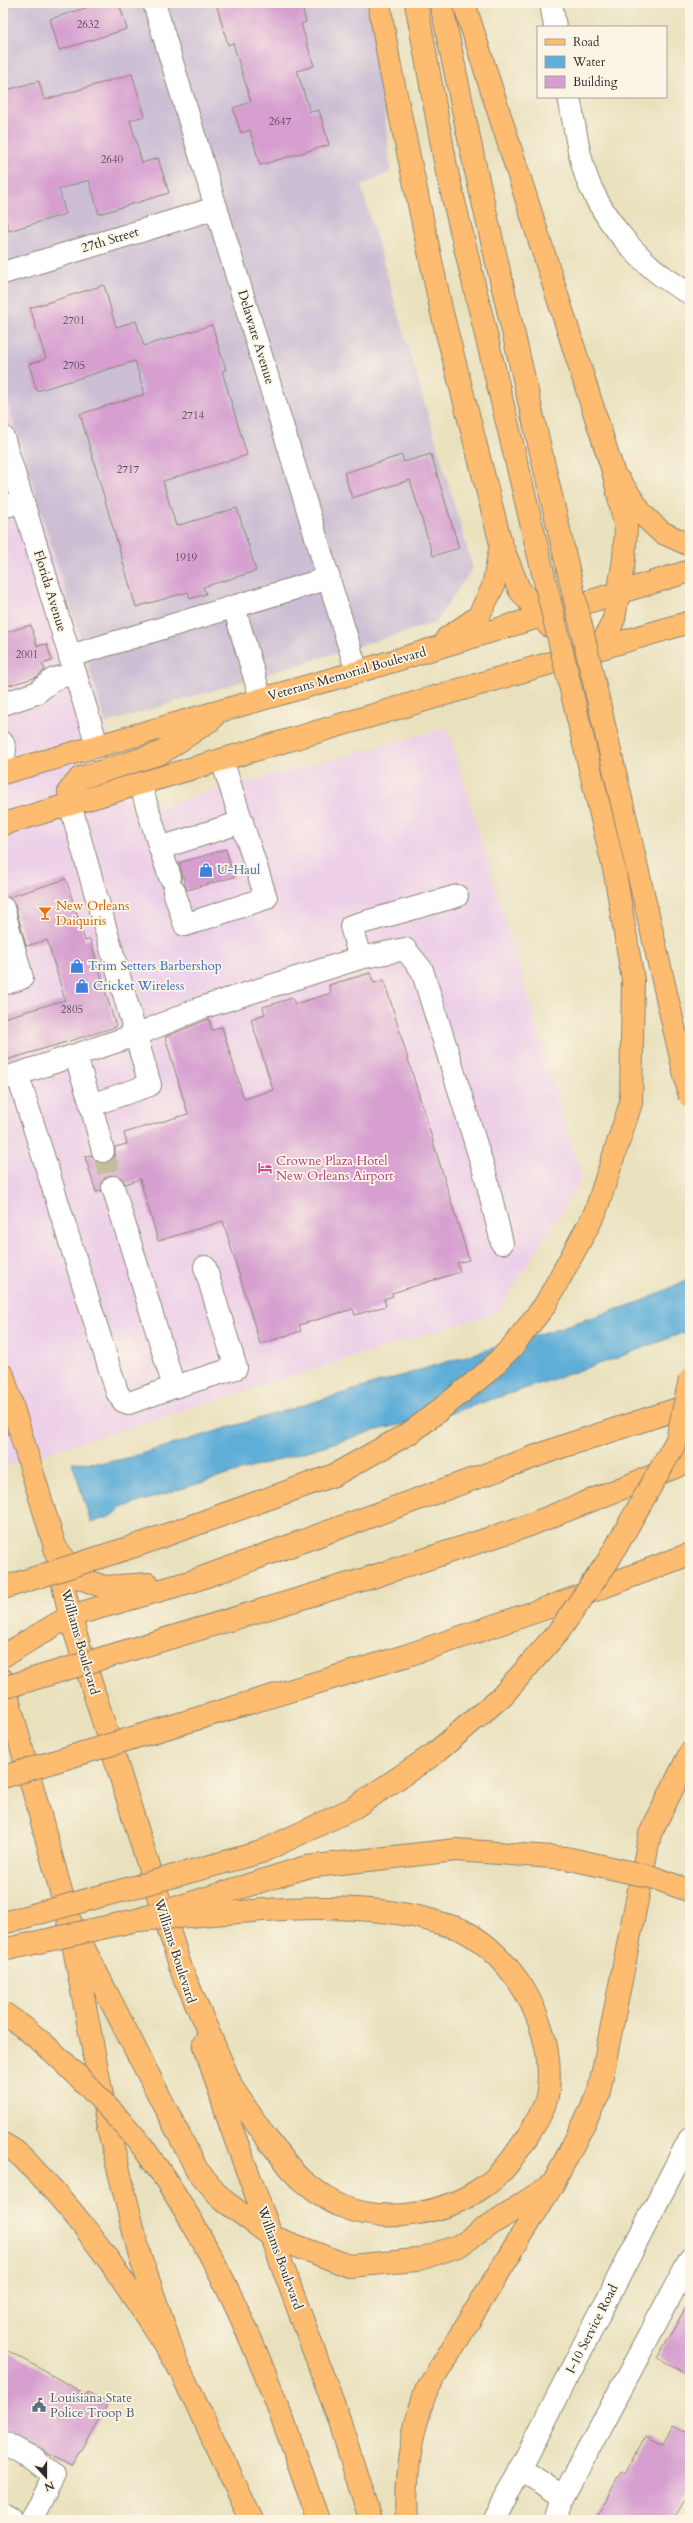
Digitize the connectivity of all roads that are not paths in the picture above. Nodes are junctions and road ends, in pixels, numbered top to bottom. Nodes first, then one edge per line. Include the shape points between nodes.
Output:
1 (154, 3) edge
2 (380, 3) edge
3 (416, 3) edge
4 (441, 3) edge
5 (464, 3) edge
6 (551, 3) edge
7 (555, 26) edge
8 (569, 98) edge
9 (216, 208) junction
10 (3, 273) edge
11 (690, 293) edge
12 (3, 437) edge
13 (613, 471) junction
14 (13, 504) edge
15 (501, 544) junction
16 (690, 545) edge
17 (690, 571) edge
18 (329, 578) junction
19 (619, 592) junction
20 (234, 607) junction
21 (540, 616) junction
22 (690, 622) edge
23 (600, 648) junction
24 (430, 650) junction
25 (579, 655) junction
26 (72, 664) junction
27 (357, 672) junction
28 (261, 699) junction
29 (3, 704) edge
30 (230, 708) junction
31 (3, 743) edge
32 (97, 745) junction
33 (222, 760) junction
34 (4, 767) edge
35 (140, 784) junction
36 (70, 804) junction
37 (242, 822) junction
38 (3, 824) edge
39 (160, 848) junction
40 (457, 896) dead end
41 (3, 908) edge
42 (7, 940) edge
43 (360, 958) junction
44 (3, 984) edge
45 (136, 1036) junction
46 (76, 1057) junction
47 (11, 1078) edge
48 (690, 1097) edge
49 (91, 1105) junction
50 (103, 1151) tunnel mouth
51 (113, 1187) tunnel mouth
52 (502, 1243) dead end
53 (205, 1267) dead end
54 (3, 1375) edge
55 (690, 1379) edge
56 (174, 1387) junction
57 (690, 1405) edge
58 (690, 1461) edge
59 (55, 1547) junction
60 (690, 1554) edge
61 (193, 1581) junction
62 (3, 1588) edge
63 (70, 1616) junction
64 (3, 1656) edge
65 (3, 1680) edge
66 (3, 1688) edge
67 (690, 1753) edge
68 (3, 1778) edge
69 (690, 1891) edge
70 (68, 1916) junction
71 (136, 1920) junction
72 (3, 1923) edge
73 (3, 1950) edge
74 (179, 1964) junction
75 (3, 2013) edge
76 (690, 2138) edge
77 (3, 2144) edge
78 (553, 2184) junction
79 (273, 2237) junction
80 (690, 2259) edge
81 (177, 2364) junction
82 (3, 2442) edge
83 (520, 2468) junction
84 (563, 2497) junction
85 (31, 2520) edge
86 (252, 2520) edge
87 (318, 2520) edge
88 (370, 2520) edge
89 (408, 2520) edge
90 (494, 2520) edge
91 (556, 2520) edge

1 - 9 street, Delaware Avenue
2 - 15 main road via 390,67 442,313
3 - 62 main road, bridge via 447,172 616,873 633,980 631,1103 595,1214 545,1305 512,1347 456,1399 413,1431 334,1475 141,1544
4 - 48 main road, bridge via 475,167
5 - 13 main road
6 - 7 street
8 - 11 street via 590,186 624,241 656,270
9 - 10 street, 27th Street
9 - 18 street, Delaware Avenue
12 - 14 street, Florida Avenue
13 - 16 main road via 643,515 661,532
13 - 19 main road via 626,528
14 - 26 street, Florida Avenue
15 - 21 main road via 519,589
15 - 24 main road via 493,587 478,617
17 - 19 main road, Veterans Memorial Boulevard
18 - 20 street
18 - 27 street, Delaware Avenue
19 - 21 main road, Veterans Memorial Boulevard
19 - 23 main road via 614,619
20 - 26 street
20 - 28 street
21 - 24 main road, Veterans Memorial Boulevard
21 - 25 main road
22 - 23 main road
23 - 25 main road
24 - 27 main road, Veterans Memorial Boulevard
25 - 33 main road
26 - 29 street via 36,693
26 - 32 street, Florida Avenue
27 - 28 main road, Veterans Memorial Boulevard
28 - 30 main road, Veterans Memorial Boulevard
30 - 32 main road, Veterans Memorial Boulevard
30 - 36 main road via 161,753 80,778 69,791
31 - 34 street
32 - 34 main road, Veterans Memorial Boulevard
33 - 35 main road
33 - 37 street
35 - 36 main road
35 - 39 street
36 - 38 main road
36 - 45 street
37 - 39 street
37 - 39 street via 266,898 184,925
40 - 43 street via 351,926
41 - 42 street
42 - 44 street via 22,978
43 - 45 street via 201,1008
43 - 52 street via 405,949 422,970 486,1177
45 - 46 street
45 - 49 street via 150,1085
46 - 47 street
46 - 49 street
47 - 56 street via 117,1392 123,1401 129,1403
49 - 50 street
51 - 56 street
53 - 56 street via 236,1368
54 - 59 main road, Williams Boulevard
55 - 72 main road, bridge via 677,1440 608,1562 559,1630 502,1696 434,1754 352,1809 261,1852
57 - 61 main road via 561,1447
58 - 66 main road, bridge via 527,1526 372,1577
59 - 61 main road via 80,1578 104,1587
59 - 63 main road, Williams Boulevard
60 - 68 main road, bridge via 558,1604 405,1656
61 - 63 main road
63 - 64 main road
63 - 74 main road, Williams Boulevard
65 - 70 main road
67 - 78 main road via 650,1834 598,2096
69 - 71 main road, bridge via 652,1877 566,1858 456,1850 306,1867
70 - 79 main road via 197,2170 223,2200
70 - 81 main road via 108,2127 140,2256
71 - 73 main road, bridge
71 - 74 main road, bridge via 360,1909 418,1916 464,1931 492,1951 517,1978 534,2008 547,2045 548,2094 533,2127 510,2164 486,2186 442,2208 414,2214 371,2215 341,2206 318,2193 296,2175 264,2135 233,2089
74 - 79 main road, Williams Boulevard via 231,2127
75 - 87 main road, bridge via 72,2070 142,2145 183,2205 216,2261 265,2368
76 - 83 street, I-10 Service Road
77 - 81 main road via 13,2148 51,2187 111,2262
78 - 79 main road via 458,2246 417,2260 349,2266
78 - 89 main road via 426,2391 414,2425 407,2466
79 - 88 main road, Williams Boulevard via 339,2419
80 - 84 street
81 - 86 main road
82 - 85 street via 34,2458 54,2475
83 - 84 street
83 - 90 street, I-10 Service Road
84 - 91 street

